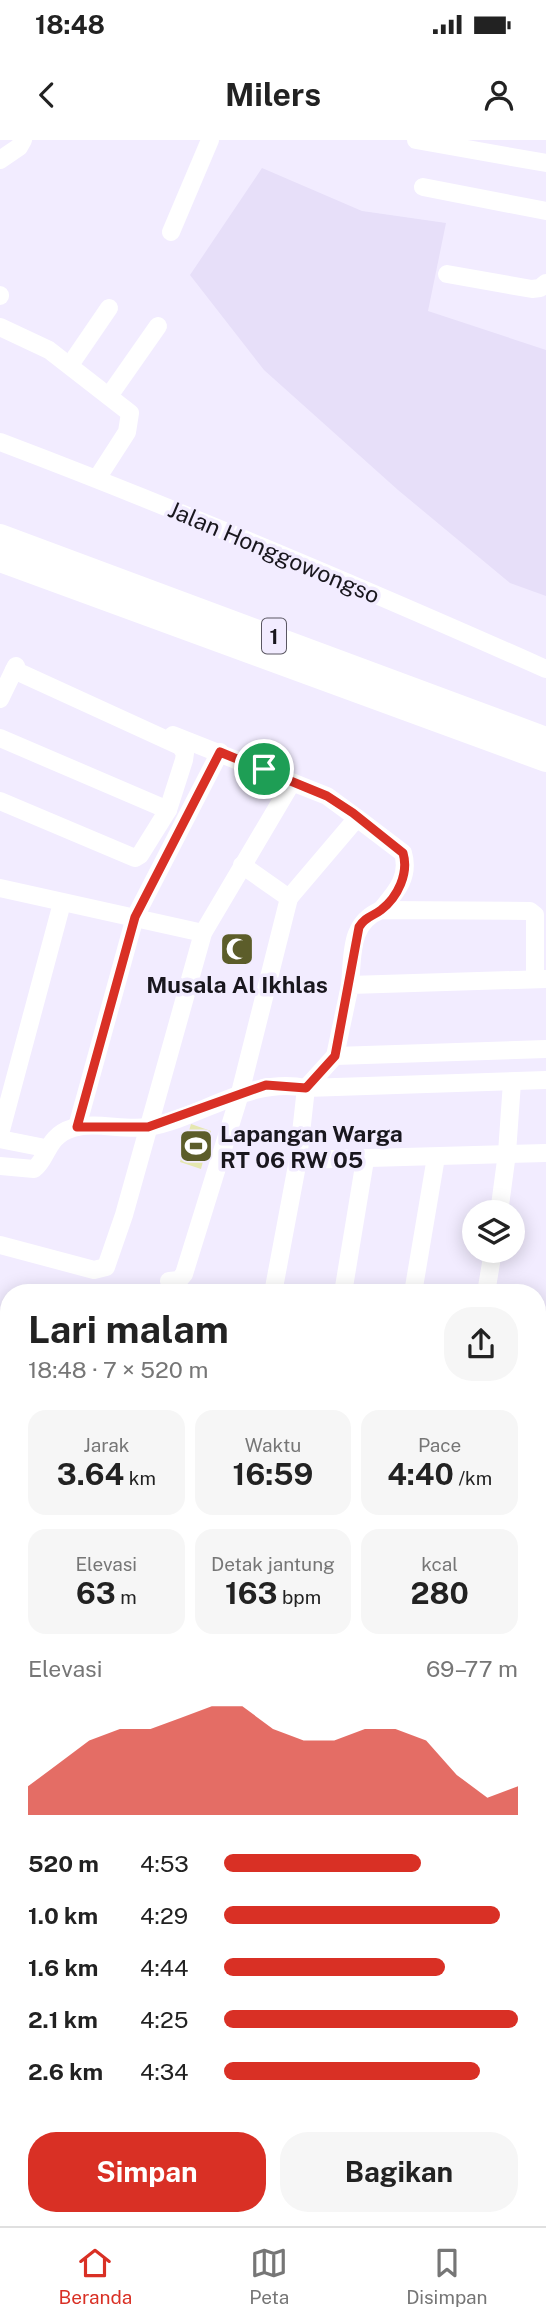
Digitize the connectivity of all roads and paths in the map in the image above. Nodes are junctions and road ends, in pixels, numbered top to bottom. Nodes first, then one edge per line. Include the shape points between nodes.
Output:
1 (23, 140) edge
2 (210, 140) edge
3 (416, 140) edge
4 (0, 160) edge
5 (546, 163) edge
6 (423, 187) dead end
7 (546, 211) edge
8 (171, 232) dead end
9 (447, 274) dead end
10 (546, 283) edge
11 (109, 308) dead end
12 (158, 326) dead end
13 (0, 327) edge
14 (70, 365) junction
15 (109, 396) junction
16 (0, 442) edge
17 (98, 477) junction
18 (0, 536) edge
19 (0, 560) edge
20 (10, 665) edge
21 (546, 669) edge
22 (0, 699) edge
23 (0, 738) edge
24 (546, 739) edge
25 (220, 752) junction
26 (546, 760) edge
27 (291, 784) junction
28 (0, 801) edge
29 (168, 810) junction
30 (357, 818) junction
31 (242, 865) junction
32 (0, 888) edge
33 (289, 898) junction
34 (62, 903) junction
35 (381, 910) junction
36 (135, 917) junction
37 (203, 933) junction
38 (540, 979) edge
39 (350, 985) junction
40 (546, 1049) edge
41 (335, 1056) junction
42 (546, 1080) edge
43 (512, 1082) junction
44 (306, 1088) junction
45 (239, 1097) junction
46 (77, 1127) junction
47 (148, 1127) junction
48 (0, 1134) edge
49 (0, 1139) edge
50 (45, 1148) junction
51 (507, 1153) junction
52 (546, 1153) edge
53 (436, 1157) junction
54 (298, 1160) junction
55 (365, 1160) junction
56 (0, 1166) edge
57 (501, 1200) edge
58 (0, 1245) edge
59 (491, 1263) edge
60 (169, 1281) dead end
61 (275, 1284) edge
62 (344, 1284) edge
63 (415, 1284) edge
64 (488, 1284) edge

1 - 4 street
2 - 8 street
3 - 5 street
6 - 7 street
9 - 10 street via 532,289
11 - 14 street
12 - 15 street
13 - 14 street
14 - 15 street
15 - 17 street via 130,413 130,425
16 - 17 street, Jalan Honggowongso
17 - 21 street, Jalan Honggowongso
18 - 24 highway, 1
19 - 26 highway, 1
20 - 22 street
20 - 25 street
20 - 29 street via 183,750 184,761
23 - 29 street
25 - 27 street
25 - 36 street
27 - 30 street via 327,796
27 - 31 street
28 - 29 street via 132,858 140,855
30 - 33 street
30 - 35 street via 403,853 406,862 402,882
31 - 33 street
31 - 37 street
32 - 34 street
33 - 45 street
34 - 36 street
34 - 48 street
35 - 38 street via 526,910 535,915
35 - 39 street via 366,916 359,927
36 - 37 street
36 - 46 street
37 - 47 street
38 - 39 street
39 - 41 street
40 - 41 street
41 - 44 street
42 - 43 street
43 - 44 street
43 - 51 street
44 - 45 street via 266,1085
44 - 54 street
45 - 47 street
45 - 60 street via 184,1274
46 - 47 street
46 - 50 street
47 - 58 street via 106,1266 94,1270
49 - 50 street
50 - 56 street via 34,1169
51 - 52 street
51 - 53 street
51 - 57 street
53 - 55 street
53 - 63 street
54 - 55 street
54 - 61 street
55 - 62 street
59 - 64 street

